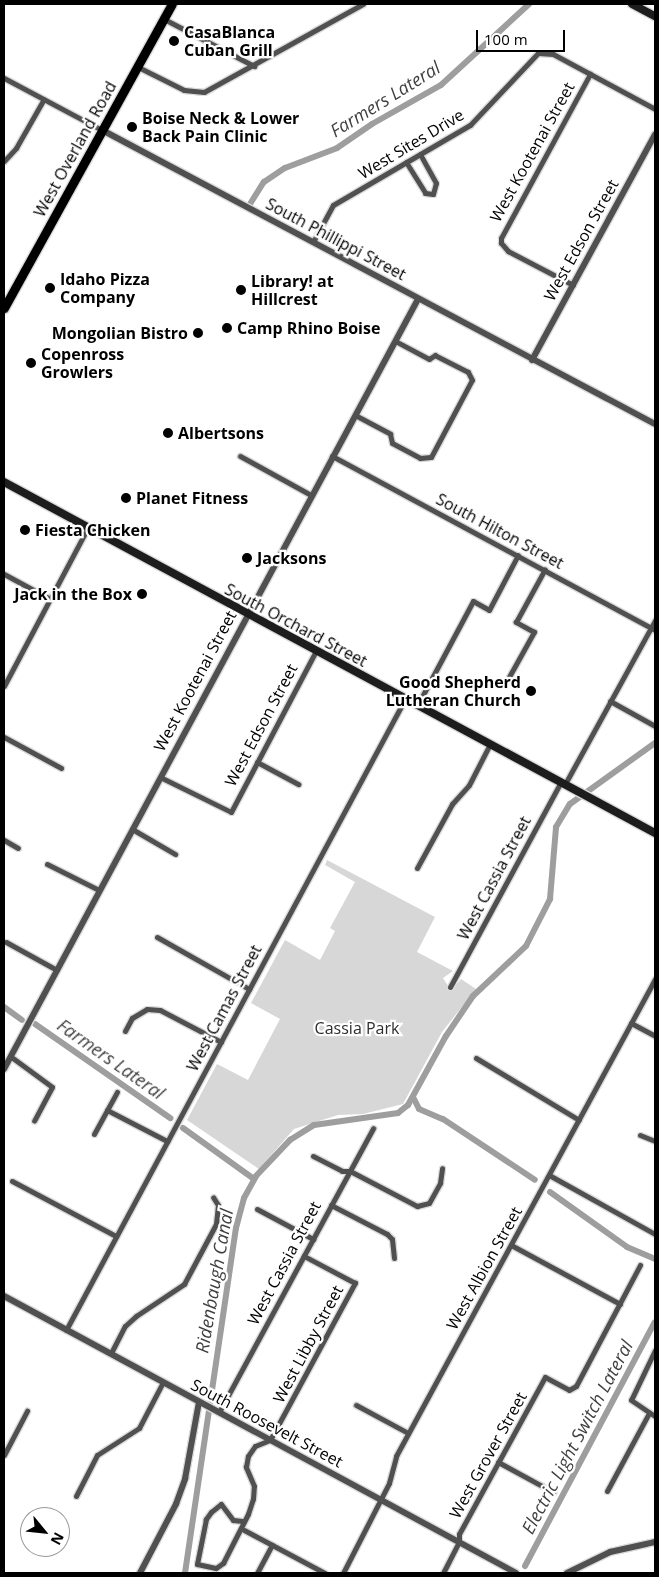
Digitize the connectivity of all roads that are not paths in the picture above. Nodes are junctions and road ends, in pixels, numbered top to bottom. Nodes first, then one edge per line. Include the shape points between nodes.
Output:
1 (172, 4) edge
2 (362, 4) edge
3 (635, 5) edge
4 (655, 16) edge
5 (164, 19) junction
6 (254, 66) junction
7 (138, 67) junction
8 (590, 74) junction
9 (4, 78) edge
10 (44, 99) junction
11 (655, 109) edge
12 (102, 130) junction
13 (655, 134) edge
14 (420, 154) junction
15 (4, 161) edge
16 (406, 162) junction
17 (313, 242) junction
18 (572, 285) junction
19 (418, 299) junction
20 (4, 308) edge
21 (395, 341) junction
22 (532, 360) junction
23 (355, 415) junction
24 (655, 424) edge
25 (240, 456) dead end
26 (332, 456) junction
27 (4, 482) edge
28 (311, 495) junction
29 (87, 529) junction
30 (518, 555) junction
31 (545, 569) junction
32 (4, 574) edge
33 (50, 599) junction
34 (246, 614) junction
35 (655, 620) edge
36 (653, 629) edge
37 (316, 651) junction
38 (505, 684) dead end
39 (4, 686) edge
40 (405, 699) junction
41 (610, 701) junction
42 (417, 706) junction
43 (655, 726) edge
44 (4, 737) edge
45 (490, 744) junction
46 (257, 762) junction
47 (61, 768) dead end
48 (160, 777) junction
49 (563, 783) junction
50 (298, 784) dead end
51 (132, 829) junction
52 (655, 833) edge
53 (4, 840) edge
54 (18, 848) dead end
55 (175, 854) dead end
56 (47, 864) dead end
57 (417, 868) dead end
58 (99, 890) junction
59 (157, 937) dead end
60 (6, 942) dead end
61 (56, 970) junction
62 (655, 979) edge
63 (450, 987) dead end
64 (249, 989) junction
65 (631, 1023) junction
66 (125, 1031) dead end
67 (655, 1036) edge
68 (220, 1042) junction
69 (10, 1056) junction
70 (476, 1058) dead end
71 (4, 1066) edge
72 (116, 1092) dead end
73 (107, 1110) junction
74 (578, 1120) junction
75 (34, 1121) dead end
76 (373, 1128) dead end
77 (94, 1134) dead end
78 (640, 1135) dead end
79 (165, 1140) junction
80 (655, 1141) edge
81 (313, 1156) dead end
82 (442, 1168) dead end
83 (350, 1171) junction
84 (549, 1175) junction
85 (12, 1181) dead end
86 (213, 1197) dead end
87 (331, 1205) junction
88 (257, 1209) dead end
89 (655, 1234) edge
90 (116, 1236) junction
91 (313, 1239) junction
92 (511, 1245) junction
93 (304, 1256) junction
94 (394, 1258) dead end
95 (640, 1264) dead end
96 (4, 1296) edge
97 (620, 1304) junction
98 (66, 1330) junction
99 (655, 1350) edge
100 (111, 1353) junction
101 (163, 1382) junction
102 (206, 1405) junction
103 (356, 1405) dead end
104 (27, 1410) dead end
105 (219, 1412) junction
106 (649, 1413) junction
107 (655, 1416) edge
108 (408, 1433) junction
109 (270, 1440) junction
110 (4, 1454) edge
111 (498, 1462) junction
112 (553, 1492) dead end
113 (607, 1492) dead end
114 (76, 1496) dead end
115 (381, 1500) junction
116 (242, 1521) junction
117 (244, 1530) dead end
118 (459, 1542) junction
119 (655, 1542) edge
120 (272, 1545) junction
121 (140, 1573) edge
122 (257, 1573) edge
123 (325, 1573) edge
124 (342, 1573) edge
125 (443, 1573) edge
126 (516, 1573) edge
127 (567, 1573) edge

1 - 5 main road, West Overland Road
2 - 6 street
3 - 4 main road
5 - 6 street
5 - 7 main road, West Overland Road
6 - 7 street via 204,92 184,90
7 - 12 main road, West Overland Road
8 - 11 street, West Sites Drive
8 - 14 street, West Sites Drive via 553,54 538,53 472,123
8 - 18 street, West Kootenai Street via 501,243 508,251
9 - 10 street, South Phillippi Street
10 - 12 street, South Phillippi Street
10 - 15 street via 16,148
12 - 17 street, South Phillippi Street
12 - 20 main road, West Overland Road
13 - 18 street, West Edson Street
14 - 16 street, West Sites Drive
14 - 16 street via 436,183 433,194 425,193
16 - 17 street, West Sites Drive via 333,205
17 - 19 street, South Phillippi Street
18 - 22 street, West Edson Street
19 - 21 street, West Kootenai Street
19 - 22 street, South Phillippi Street
21 - 23 street, West Kootenai Street
21 - 23 street via 429,359 436,354 468,372 472,380 431,457 420,458 392,443 390,434
22 - 24 street, South Phillippi Street
23 - 26 street, West Kootenai Street
25 - 28 street
26 - 28 street, West Kootenai Street
26 - 30 street, South Hilton Street
27 - 29 main road, South Orchard Street
28 - 34 street, West Kootenai Street
29 - 33 street
29 - 34 main road, South Orchard Street
30 - 31 street, South Hilton Street
30 - 42 street via 489,610 473,601
31 - 36 street, South Hilton Street
31 - 38 street via 516,622 534,632
32 - 33 street
33 - 39 street
34 - 37 main road, South Orchard Street
34 - 48 street, West Kootenai Street
35 - 36 street, West Cassia Street
36 - 41 street, West Cassia Street
37 - 40 main road, South Orchard Street
37 - 46 street, West Edson Street
40 - 42 main road, South Orchard Street
40 - 64 street, West Camas Street
41 - 43 street
41 - 49 street, West Cassia Street
42 - 45 main road, South Orchard Street
44 - 47 street
45 - 49 main road, South Orchard Street
45 - 57 street via 469,785 452,804
46 - 48 street, West Edson Street via 231,812
46 - 50 street
48 - 51 street, West Kootenai Street
49 - 52 main road, South Orchard Street
49 - 63 street, West Cassia Street
51 - 55 street
51 - 58 street, West Kootenai Street
53 - 54 street
56 - 58 street
58 - 61 street, West Kootenai Street
59 - 64 street
60 - 61 street
61 - 69 street, West Kootenai Street
62 - 65 street, West Albion Street
64 - 68 street, West Camas Street
65 - 67 street
65 - 74 street, West Albion Street
66 - 68 street via 132,1018 147,1009 160,1010
68 - 79 street, West Camas Street
69 - 71 street, West Kootenai Street
69 - 75 street via 52,1087
70 - 74 street
72 - 73 street
73 - 77 street
73 - 79 street
74 - 84 street, West Albion Street
76 - 83 street, West Cassia Street
78 - 80 street
79 - 90 street, West Camas Street
81 - 83 street via 342,1171
82 - 83 street via 440,1183 424,1207
83 - 87 street, West Cassia Street
84 - 89 street
84 - 92 street, West Albion Street
85 - 90 street
86 - 100 street via 218,1205 216,1224 184,1284 130,1321
87 - 91 street, West Cassia Street
87 - 94 street via 386,1234 392,1240
88 - 91 street
90 - 98 street, West Camas Street
91 - 93 street, West Cassia Street
92 - 97 street
92 - 108 street, West Albion Street
93 - 105 street, West Cassia Street
93 - 109 street, West Libby Street via 355,1283
95 - 97 street
96 - 98 street, South Roosevelt Street
97 - 111 street, West Grover Street via 572,1390 545,1377
98 - 100 street, South Roosevelt Street
99 - 106 street via 631,1400
100 - 101 street, South Roosevelt Street
101 - 102 street, South Roosevelt Street
101 - 114 street via 139,1428 97,1455
102 - 105 street, South Roosevelt Street
102 - 121 street via 176,1504
103 - 108 street
104 - 110 street
105 - 109 street, South Roosevelt Street
106 - 107 street
106 - 113 street
108 - 115 street, West Albion Street via 396,1456
109 - 115 street, South Roosevelt Street
109 - 116 street via 254,1446 248,1456 246,1467 254,1492
111 - 112 street
111 - 118 street, West Grover Street via 459,1534
115 - 118 street, South Roosevelt Street
115 - 124 street, West Albion Street
116 - 116 street via 219,1567 197,1564 206,1520 211,1512 222,1504 233,1520
117 - 120 street
118 - 125 street, West Grover Street
118 - 126 street, South Roosevelt Street
119 - 127 street via 610,1552
120 - 122 street
120 - 123 street

